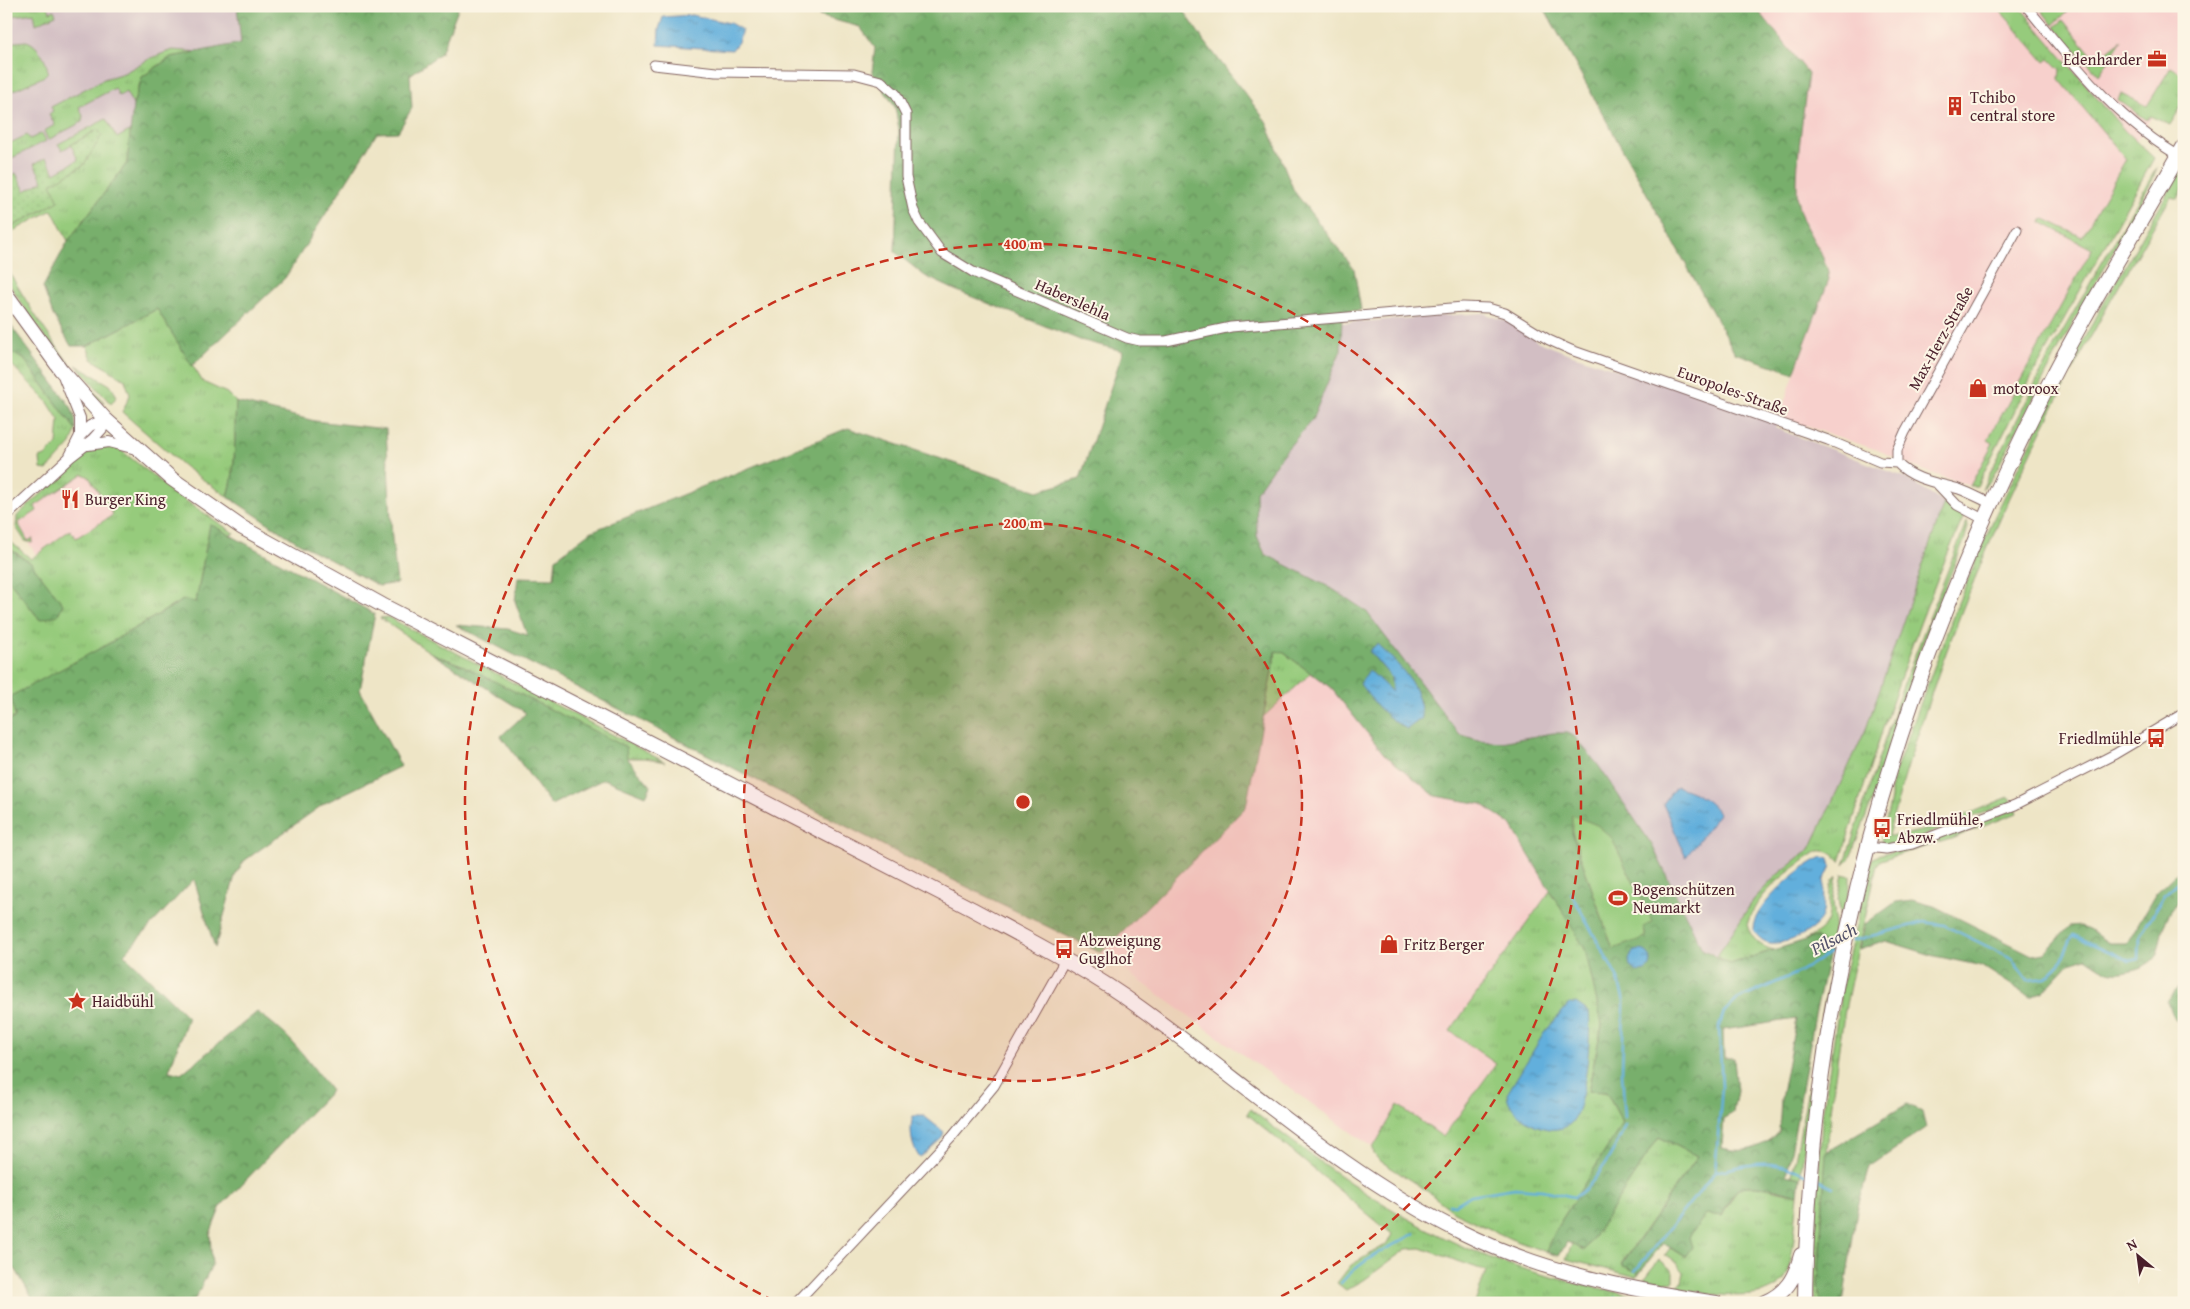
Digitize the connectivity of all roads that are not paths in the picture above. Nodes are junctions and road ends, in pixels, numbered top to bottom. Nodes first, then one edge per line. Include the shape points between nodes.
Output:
1 (2026, 6) edge
2 (654, 65) dead end
3 (2182, 153) edge
4 (2017, 230) dead end
5 (6, 294) edge
6 (1518, 320) joint
7 (61, 370) junction
8 (105, 419) junction
9 (80, 436) junction
10 (82, 448) junction
11 (136, 448) junction
12 (70, 457) junction
13 (1897, 463) junction
14 (1938, 485) junction
15 (1992, 504) junction
16 (6, 516) edge
17 (1985, 520) junction
18 (2184, 713) edge
19 (1867, 847) junction
20 (1065, 960) junction
21 (1806, 1235) junction
22 (796, 1303) edge
23 (1716, 1303) edge
24 (1763, 1303) edge
25 (1805, 1303) edge

1 - 3 street via 2100,94 2132,123
2 - 6 street, Haberslehla via 751,73 854,74 881,82 896,94 906,114 906,177 913,209 942,253 973,272 1127,338 1166,341 1231,327 1430,309 1488,308
3 - 15 main road via 2056,369
4 - 13 street, Max-Herz-Straße via 1906,432 1897,450
5 - 7 main road
6 - 13 street, Europoles-Straße via 1548,340 1571,350 1828,440 1880,462
7 - 8 main road
7 - 9 street via 79,412
8 - 9 street
8 - 10 street via 102,429
8 - 11 main road
9 - 12 street
10 - 11 street via 104,442
10 - 12 street
11 - 20 main road via 214,510 314,569
12 - 16 street
13 - 14 street, Europoles-Straße
14 - 15 street, Europoles-Straße via 1958,489
14 - 17 street, Europoles-Straße via 1957,505
15 - 17 main road
17 - 19 main road via 1909,708
18 - 19 street via 2115,754 2015,805 1912,844 1886,849
19 - 21 main road via 1841,954 1826,1037
20 - 22 street via 994,1086 952,1137
20 - 23 main road via 1136,1005 1350,1166 1428,1215 1494,1247 1556,1270
21 - 24 main road via 1798,1268 1790,1284
21 - 25 main road

